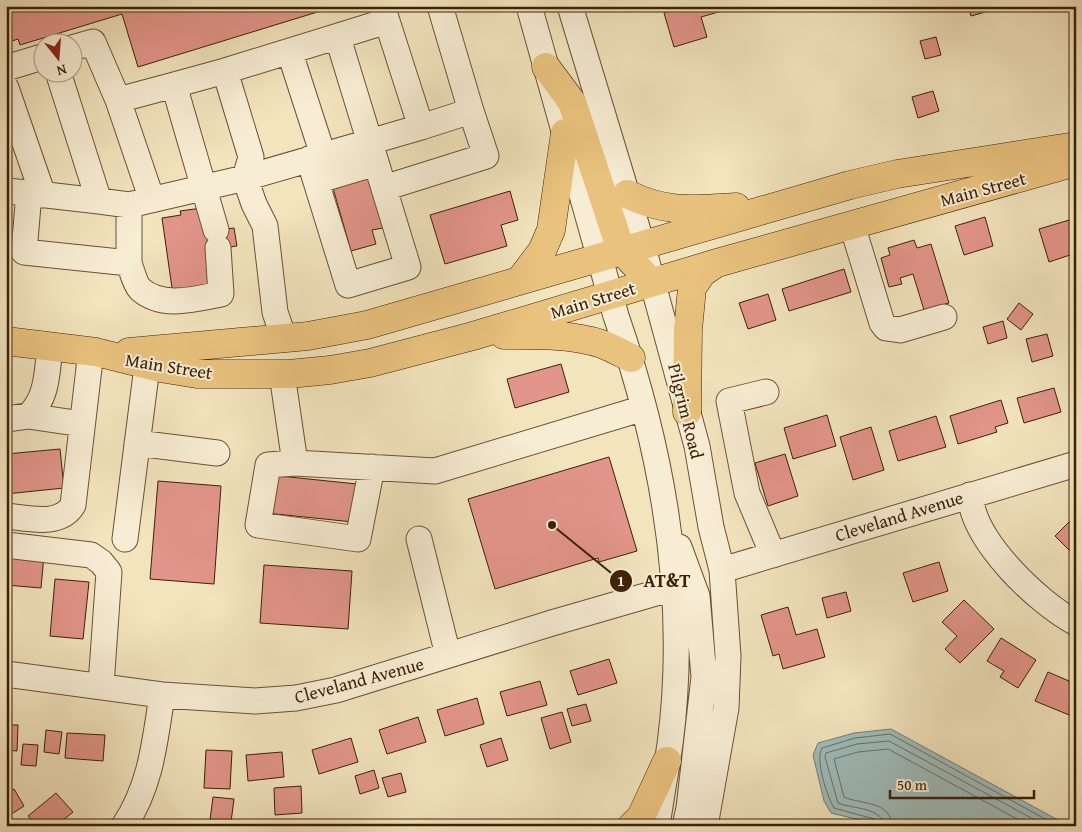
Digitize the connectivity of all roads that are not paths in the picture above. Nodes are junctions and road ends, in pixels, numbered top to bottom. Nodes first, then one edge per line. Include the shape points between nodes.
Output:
1 (440, 6) edge
2 (529, 6) edge
3 (570, 6) edge
4 (384, 14) edge
5 (338, 38) junction
6 (82, 45) edge
7 (290, 53) junction
8 (32, 60) edge
9 (546, 67) junction
10 (6, 68) edge
11 (225, 71) junction
12 (61, 82) edge
13 (174, 85) junction
14 (6, 88) edge
15 (118, 100) junction
16 (471, 111) junction
17 (421, 127) junction
18 (565, 133) junction
19 (1076, 146) edge
20 (373, 153) junction
21 (1076, 162) edge
22 (316, 165) junction
23 (245, 178) junction
24 (204, 187) junction
25 (384, 188) junction
26 (26, 193) edge
27 (627, 194) junction
28 (99, 201) junction
29 (140, 202) junction
30 (782, 205) junction
31 (852, 225) junction
32 (621, 250) junction
33 (129, 263) junction
34 (717, 263) junction
35 (520, 280) junction
36 (652, 282) junction
37 (611, 296) junction
38 (944, 317) dead end
39 (473, 336) junction
40 (271, 340) junction
41 (6, 341) edge
42 (50, 346) junction
43 (97, 353) junction
44 (148, 358) junction
45 (631, 358) junction
46 (282, 374) junction
47 (766, 392) dead end
48 (644, 408) junction
49 (687, 412) junction
50 (17, 417) edge
51 (82, 424) junction
52 (137, 443) junction
53 (218, 453) dead end
54 (295, 462) junction
55 (1076, 464) edge
56 (372, 467) junction
57 (970, 495) junction
58 (6, 516) edge
59 (667, 517) junction
60 (125, 539) dead end
61 (419, 539) dead end
62 (6, 545) edge
63 (773, 555) junction
64 (722, 570) junction
65 (673, 588) junction
66 (1076, 623) edge
67 (448, 655) junction
68 (6, 674) edge
69 (101, 686) junction
70 (162, 695) junction
71 (667, 762) junction
72 (714, 787) junction
73 (124, 826) edge
74 (632, 826) edge
75 (657, 826) edge
76 (685, 826) edge
77 (705, 826) edge
78 (717, 826) edge

1 - 16 street
2 - 9 street
3 - 27 street
4 - 5 street
4 - 17 street
5 - 7 street
5 - 20 street
6 - 15 street via 93,42
7 - 11 street
7 - 22 street
8 - 10 street
9 - 18 street
9 - 32 main road via 572,102
11 - 13 street
11 - 23 street via 251,156
12 - 28 street
13 - 15 street
13 - 24 street
14 - 26 street
15 - 29 street
16 - 17 street
16 - 25 street via 486,156
17 - 20 street
18 - 32 street
18 - 35 main road via 551,230 542,251
19 - 30 main road, Main Street via 897,174
20 - 22 street
20 - 25 street
21 - 31 main road, Main Street
22 - 23 street
22 - 25 street via 348,285 408,267
23 - 24 street
23 - 40 street via 265,226 275,312
24 - 29 street
24 - 33 street via 217,239 221,294 159,301 139,288
26 - 28 street
26 - 33 street via 24,252
27 - 30 main road via 650,205 666,208
27 - 32 street
28 - 29 street
29 - 33 street
30 - 32 main road, Main Street
31 - 34 main road, Main Street
31 - 38 street via 886,328 900,330
32 - 35 main road, Main Street
32 - 36 main road
32 - 37 street
34 - 36 main road, Main Street
34 - 49 main road via 702,273 692,288
35 - 40 main road, Main Street via 367,325
36 - 37 main road, Main Street
36 - 49 street, Pilgrim Road
37 - 39 main road, Main Street
37 - 45 street
39 - 45 main road via 537,335 578,339 602,344
39 - 46 main road, Main Street via 370,364
40 - 44 main road, Main Street
40 - 46 main road
41 - 42 main road, Main Street
42 - 43 main road, Main Street
42 - 50 street via 40,402
43 - 44 main road, Main Street
43 - 51 street
44 - 46 main road, Main Street via 197,374
44 - 52 street
45 - 48 street
46 - 54 street
47 - 63 street via 729,400 747,492
48 - 56 street via 435,471
48 - 59 street
49 - 64 street, Pilgrim Road
50 - 51 street
51 - 58 street via 71,510 51,520
52 - 53 street
52 - 60 street
54 - 56 street
54 - 56 street via 268,465 258,525 358,539
55 - 57 street, Cleveland Avenue
57 - 63 street, Cleveland Avenue
57 - 66 street via 971,508 1000,557 1034,594
59 - 65 street
59 - 76 street via 697,596 704,677
61 - 67 street
62 - 69 street via 91,555 109,572
63 - 64 street, Cleveland Avenue
64 - 72 street, Pilgrim Road via 728,656 726,700
65 - 67 street, Cleveland Avenue
65 - 71 street via 675,656
67 - 70 street, Cleveland Avenue via 336,690 296,698 255,701
68 - 69 street, Cleveland Avenue
69 - 70 street, Cleveland Avenue
70 - 73 street via 151,767 134,812
71 - 74 main road via 641,817
71 - 75 street
72 - 77 street, Pilgrim Road
72 - 78 street

